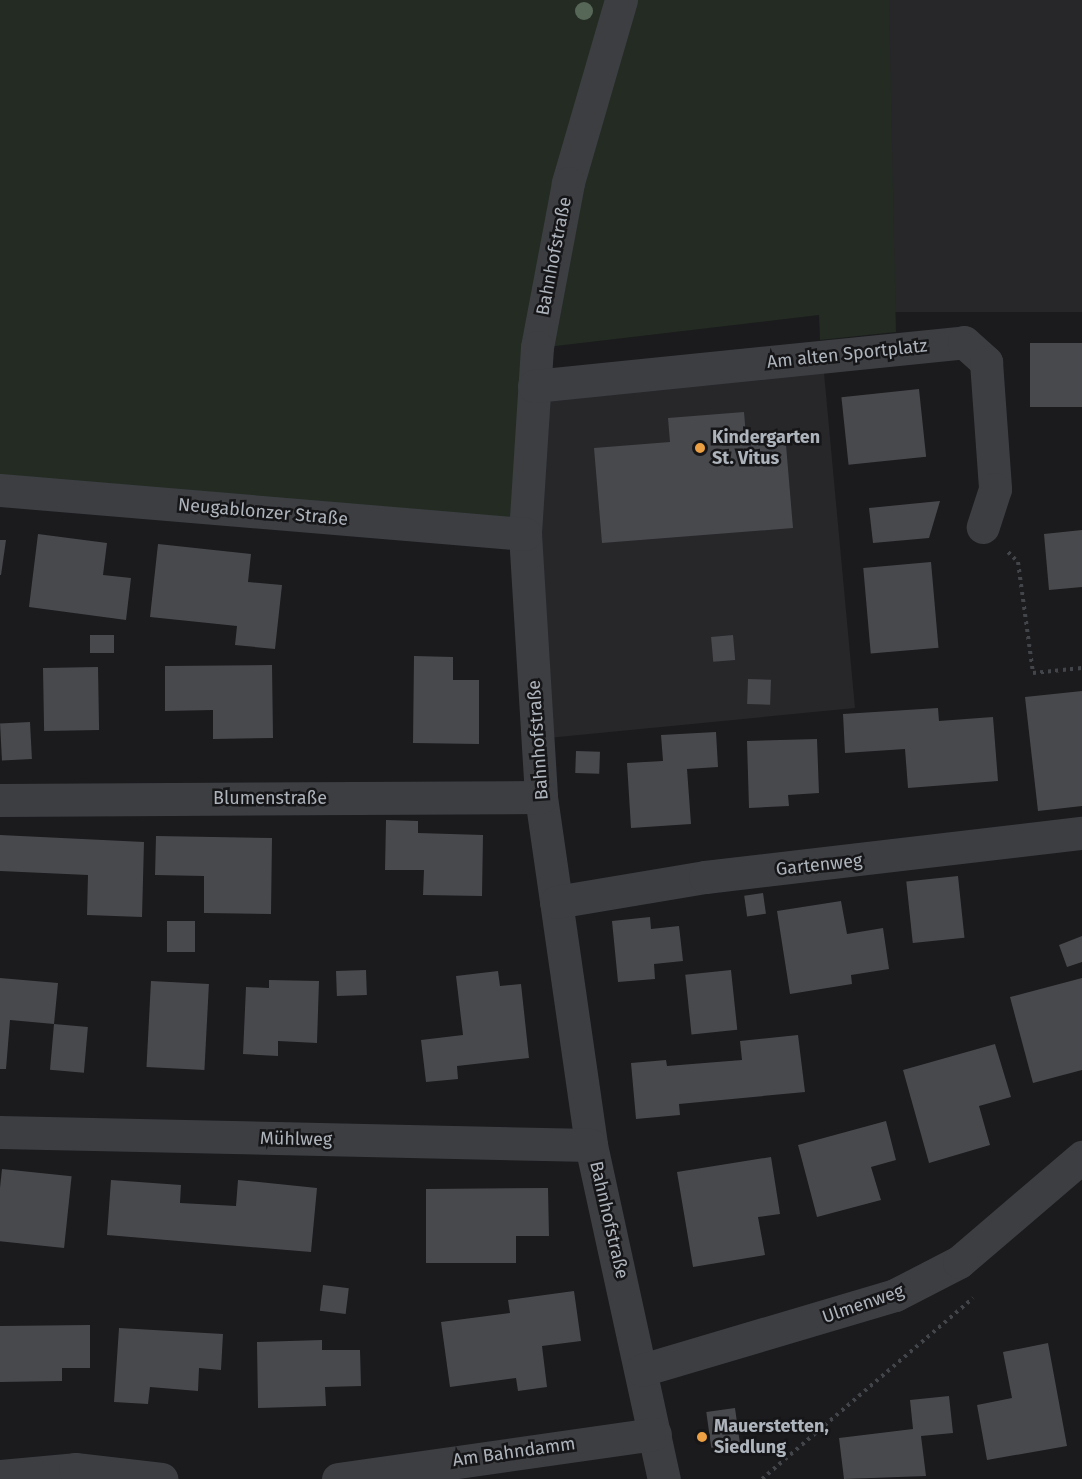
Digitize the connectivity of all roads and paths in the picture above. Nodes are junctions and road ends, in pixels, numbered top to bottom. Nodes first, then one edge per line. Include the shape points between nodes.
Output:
1 (621, 0) edge
2 (534, 386) junction
3 (0, 490) edge
4 (983, 527) joint
5 (525, 534) junction
6 (1082, 668) edge
7 (541, 797) junction
8 (0, 800) edge
9 (1082, 833) edge
10 (556, 902) junction
11 (0, 1132) edge
12 (591, 1145) junction
13 (1082, 1157) edge
14 (975, 1296) dead end
15 (642, 1370) junction
16 (655, 1434) junction
17 (0, 1476) edge
18 (161, 1479) edge
19 (338, 1479) edge
20 (664, 1479) edge
21 (762, 1479) edge

1 - 2 street, Bahnhofstraße via 568,183
2 - 4 street, Am alten Sportplatz via 964,342 986,362 996,489
2 - 5 street, Bahnhofstraße
3 - 5 street, Neugablonzer Straße
4 - 6 path via 1018,562 1033,673
5 - 7 street, Bahnhofstraße
7 - 8 street, Blumenstraße
7 - 10 street, Bahnhofstraße
9 - 10 street, Gartenweg via 705,877
10 - 12 street, Bahnhofstraße
11 - 12 street, Mühlweg
12 - 15 street, Bahnhofstraße
13 - 15 street, Ulmenweg via 958,1262 895,1295
14 - 21 path
15 - 16 street, Bahnhofstraße
16 - 19 street, Am Bahndamm
16 - 20 street, Bahnhofstraße
17 - 18 street via 75,1469

